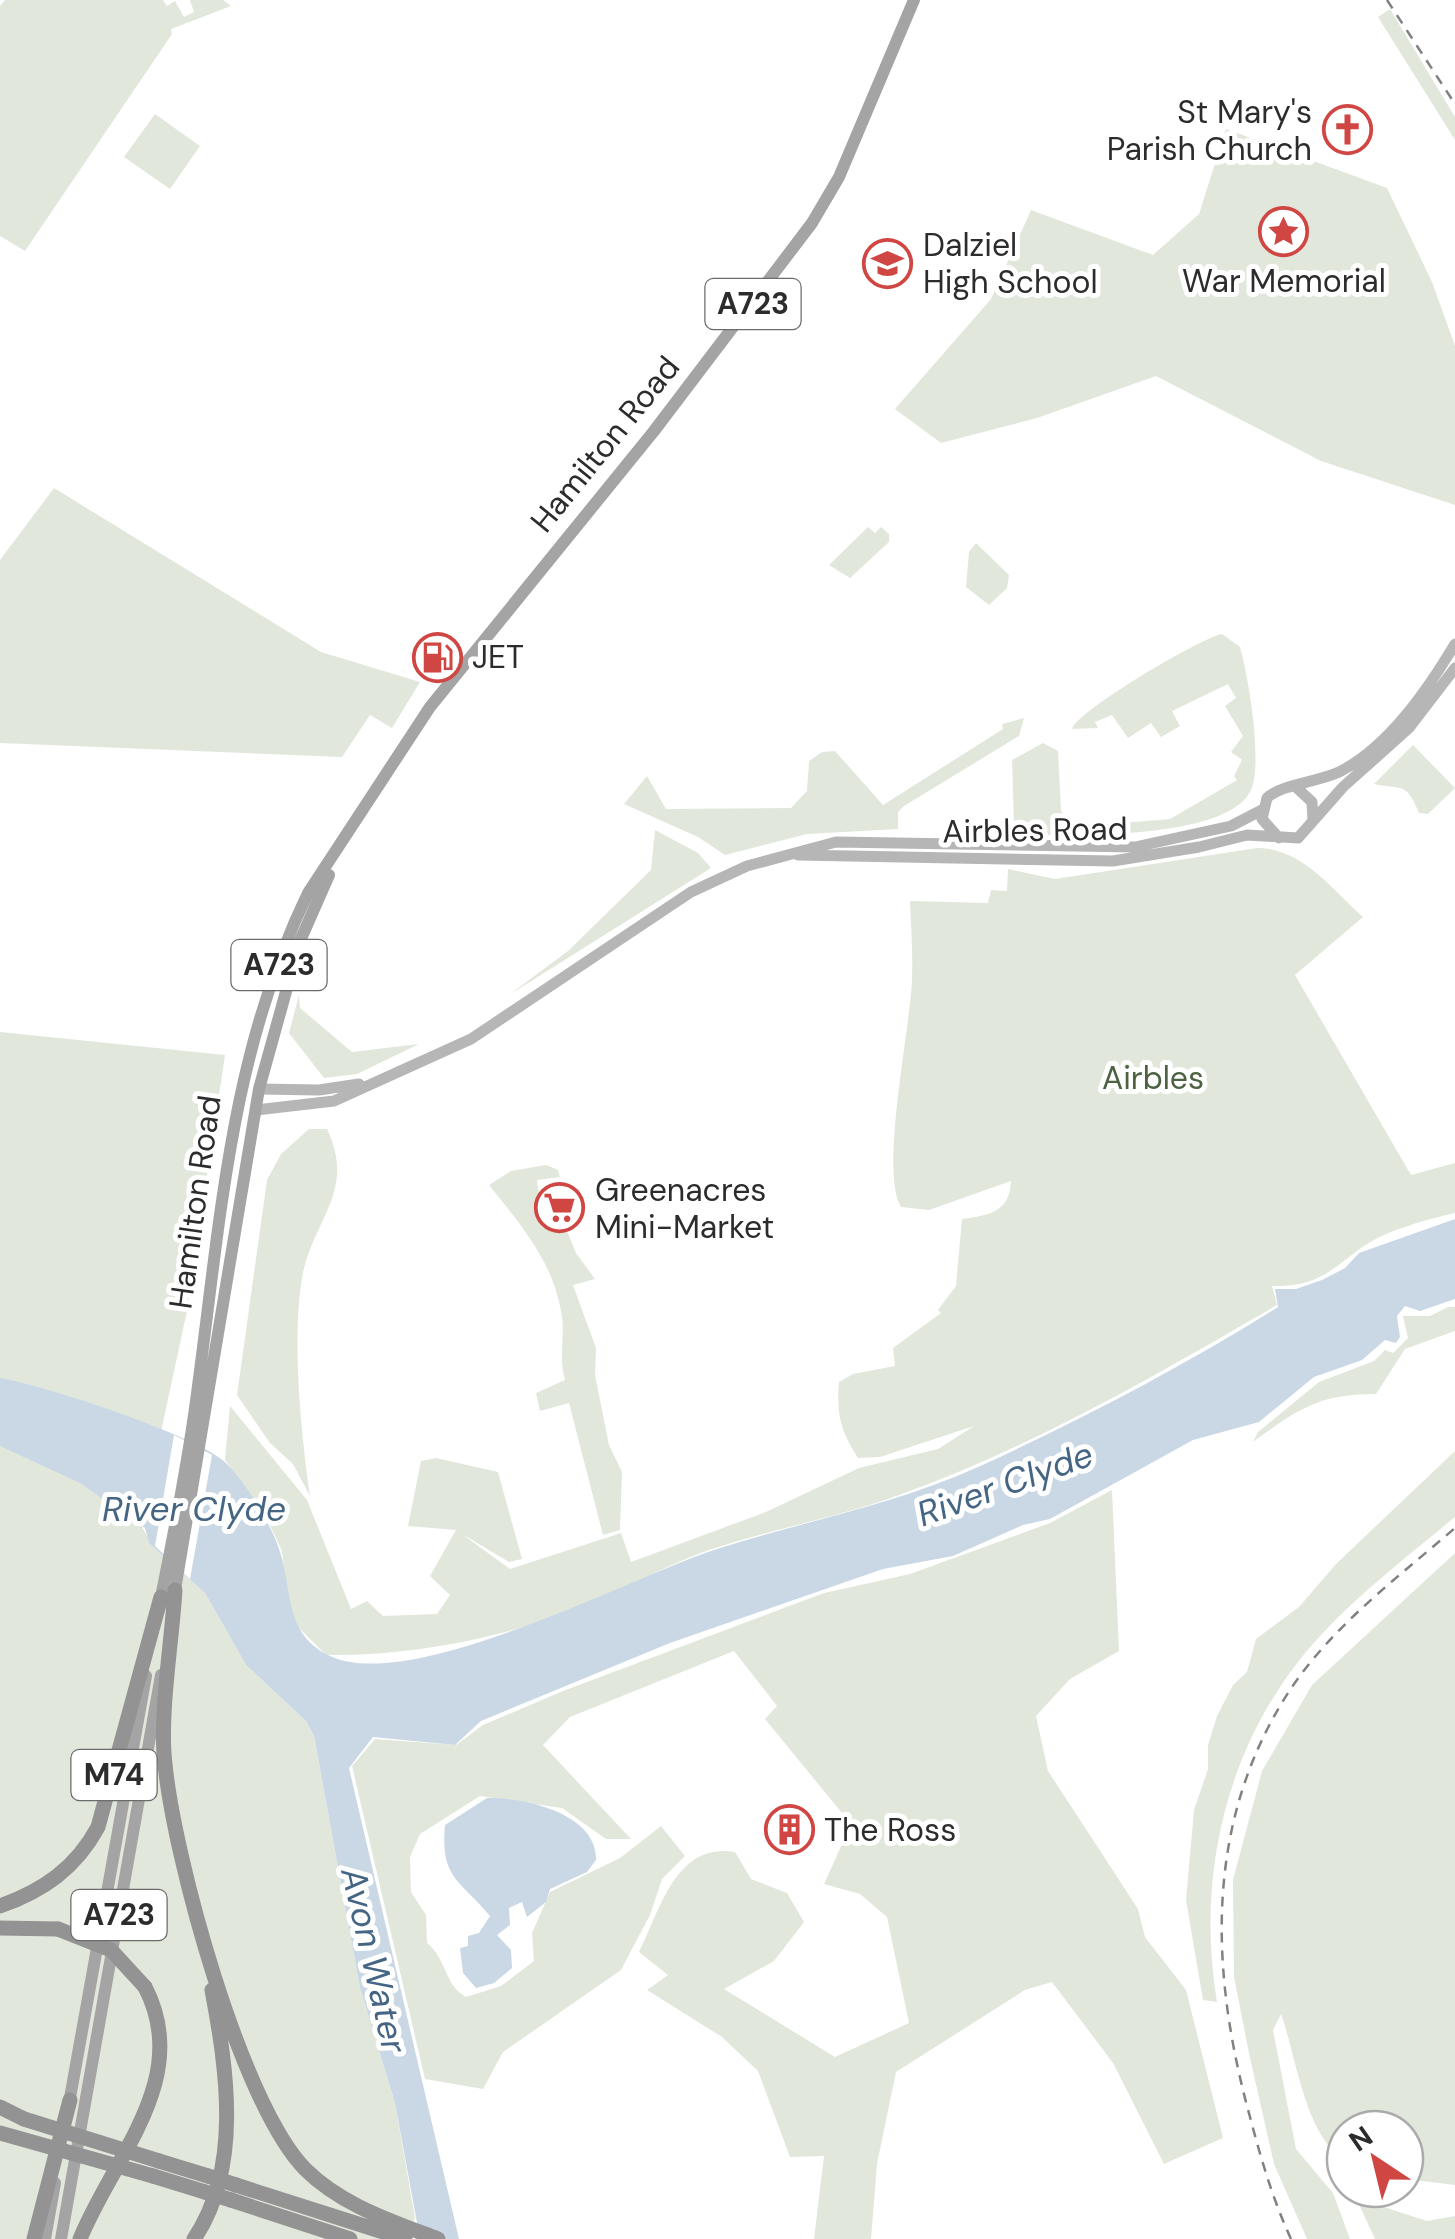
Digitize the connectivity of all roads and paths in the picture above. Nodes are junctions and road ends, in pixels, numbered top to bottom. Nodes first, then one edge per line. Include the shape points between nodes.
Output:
1 (914, 0) edge
2 (1455, 644) edge
3 (1455, 668) edge
4 (1296, 788) junction
5 (1262, 810) junction
6 (1313, 822) junction
7 (1280, 839) junction
8 (338, 854) junction
9 (788, 854) junction
10 (240, 1084) junction
11 (363, 1084) junction
12 (259, 1089) junction
13 (256, 1110) junction
14 (201, 1413) junction
15 (170, 1586) junction
16 (194, 1903) junction
17 (0, 1906) edge
18 (0, 1928) edge
19 (70, 2100) junction
20 (0, 2110) edge
21 (0, 2133) edge
22 (156, 2168) junction
23 (233, 2192) junction
24 (394, 2231) edge
25 (34, 2239) edge
26 (45, 2239) edge
27 (62, 2239) edge
28 (80, 2239) edge
29 (194, 2239) edge
30 (350, 2239) edge
31 (438, 2239) edge

1 - 8 main road, Hamilton Road / A723 via 839,178 812,223 430,707
2 - 4 main road, Airbles Road via 1422,693 1364,756
3 - 6 main road, Airbles Road via 1409,728
4 - 5 main road, Airbles Road via 1275,791
4 - 6 main road via 1312,802
5 - 7 main road via 1266,827
5 - 9 main road, Airbles Road via 1231,826 1135,847 873,841
6 - 7 main road, Airbles Road via 1298,838
7 - 9 main road, Airbles Road via 1247,834 1112,861
8 - 10 main road, Hamilton Road / A723 via 294,923
8 - 12 main road, Hamilton Road / A723 via 300,941
9 - 11 main road, Airbles Road via 722,875 471,1040
10 - 12 main road
10 - 14 main road, Hamilton Road / A723
11 - 12 main road, Airbles Road
11 - 13 main road, Airbles Road via 334,1101
12 - 13 main road, Hamilton Road / A723
13 - 14 main road, Hamilton Road / A723
14 - 15 main road, Hamilton Road / A723
15 - 16 highway, M74 via 164,1762
15 - 17 highway, M74 via 98,1827 56,1878
15 - 19 main road, A723
15 - 27 main road, A723
16 - 24 highway, M74 via 223,1998 280,2138 322,2183
16 - 29 highway, M74 via 220,2038 226,2130 215,2202
18 - 28 highway, bridge via 58,1929 111,1950 146,1987 161,2032 159,2076 146,2113
19 - 25 highway
19 - 26 main road, A723
20 - 22 highway, M74, bridge
21 - 22 highway, M74, bridge
22 - 23 highway, M74, bridge
23 - 24 highway, M74
23 - 30 highway, M74
24 - 31 highway, M74

